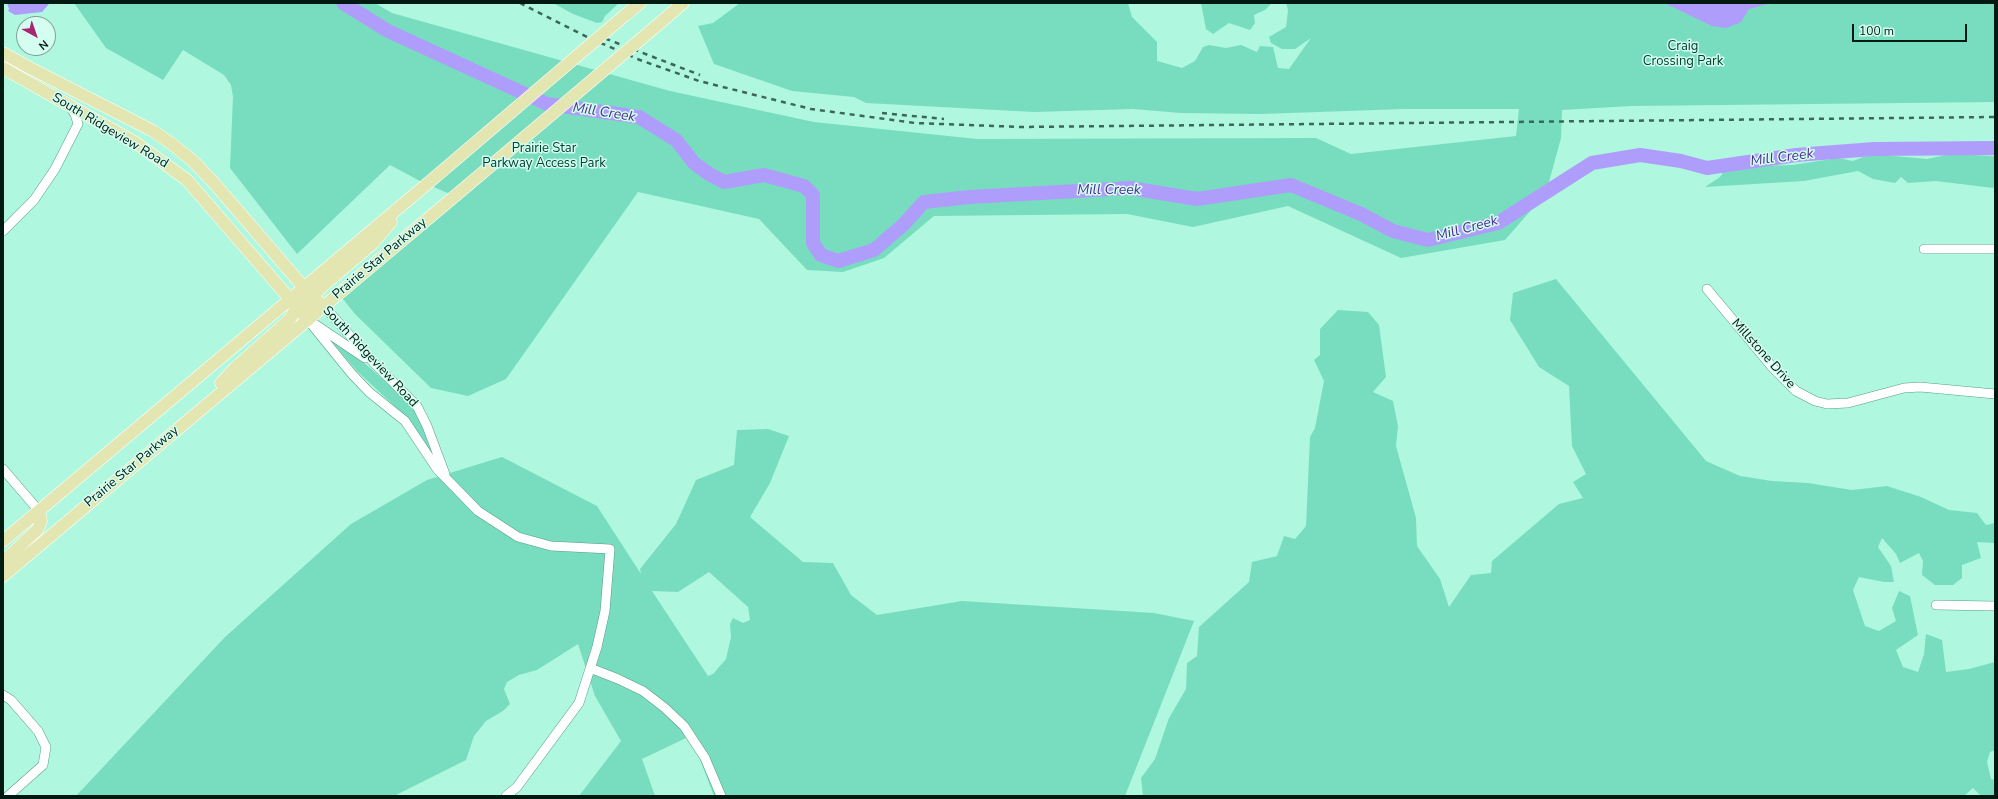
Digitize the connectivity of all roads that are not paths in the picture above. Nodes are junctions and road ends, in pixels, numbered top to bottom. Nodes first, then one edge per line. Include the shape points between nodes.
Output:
1 (640, 3) edge
2 (683, 3) edge
3 (3, 52) edge
4 (3, 68) edge
5 (68, 104) junction
6 (94, 119) junction
7 (78, 124) junction
8 (405, 202) junction
9 (3, 231) edge
10 (1924, 249) dead end
11 (1995, 250) edge
12 (305, 288) junction
13 (1707, 289) dead end
14 (312, 297) junction
15 (324, 306) junction
16 (294, 308) junction
17 (308, 320) junction
18 (374, 363) junction
19 (1995, 394) edge
20 (209, 401) junction
21 (3, 470) edge
22 (451, 484) junction
23 (38, 511) junction
24 (3, 541) edge
25 (3, 562) edge
26 (3, 576) edge
27 (1936, 605) dead end
28 (1995, 606) edge
29 (590, 668) junction
30 (3, 695) edge
31 (8, 796) edge
32 (506, 796) edge
33 (721, 796) edge

1 - 8 main road, Prairie Star Parkway, bridge
2 - 15 main road, Prairie Star Parkway, bridge
3 - 12 main road, South Ridgeview Road via 153,131 172,144 214,183
4 - 5 main road, South Ridgeview Road
5 - 6 main road, South Ridgeview Road
5 - 7 street
6 - 7 street
6 - 16 main road, South Ridgeview Road via 136,143 187,180
7 - 9 street via 44,187
8 - 12 main road, Prairie Star Parkway
8 - 14 main road via 396,217 372,244
10 - 11 street
12 - 14 main road, South Ridgeview Road
12 - 16 main road, Prairie Star Parkway
13 - 19 street, Millstone Drive via 1773,368 1796,391 1814,401 1828,404 1848,403 1904,388 1920,387
14 - 15 main road, South Ridgeview Road
14 - 17 main road via 308,308
15 - 17 main road, Prairie Star Parkway
15 - 18 street, South Ridgeview Road
16 - 17 main road, South Ridgeview Road
16 - 20 main road via 218,386
16 - 23 main road, Prairie Star Parkway via 271,316
17 - 18 street
17 - 20 main road, Prairie Star Parkway
17 - 22 street, South Ridgeview Road via 351,374 405,421 437,470
18 - 22 street, South Ridgeview Road via 417,406 442,469
20 - 26 main road, Prairie Star Parkway
21 - 23 street
22 - 29 street via 478,511 518,537 551,546 610,549 605,611
23 - 24 main road, Prairie Star Parkway
23 - 25 main road via 41,522 38,529
27 - 28 street
29 - 32 street via 579,704 517,787
29 - 33 street via 644,691 679,721 692,736 705,758
30 - 31 street via 11,700 38,731 46,747 43,765

